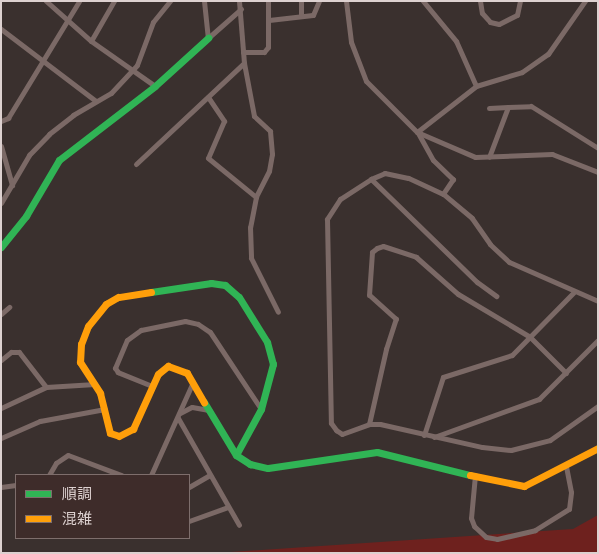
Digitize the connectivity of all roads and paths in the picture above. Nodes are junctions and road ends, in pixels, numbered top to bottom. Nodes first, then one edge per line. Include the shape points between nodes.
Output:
1 (46, 1) edge
2 (79, 1) edge
3 (114, 1) edge
4 (170, 1) edge
5 (204, 1) edge
6 (239, 1) edge
7 (268, 1) edge
8 (301, 1) edge
9 (319, 1) edge
10 (346, 1) edge
11 (423, 1) edge
12 (480, 1) edge
13 (520, 1) edge
14 (586, 1) edge
15 (241, 9) junction
16 (301, 16) junction
17 (269, 20) junction
18 (68, 22) junction
19 (1, 29) edge
20 (208, 38) junction
21 (91, 41) junction
22 (243, 52) junction
23 (41, 61) junction
24 (244, 63) junction
25 (132, 70) junction
26 (155, 86) junction
27 (476, 86) junction
28 (208, 97) junction
29 (96, 101) junction
30 (508, 107) junction
31 (488, 108) dead end
32 (1, 121) edge
33 (417, 132) junction
34 (1, 146) edge
35 (598, 148) edge
36 (489, 157) junction
37 (136, 164) dead end
38 (598, 172) edge
39 (371, 179) junction
40 (12, 185) junction
41 (443, 194) junction
42 (256, 197) junction
43 (1, 204) edge
44 (1, 247) edge
45 (574, 292) junction
46 (496, 296) dead end
47 (598, 301) edge
48 (9, 307) dead end
49 (278, 312) dead end
50 (1, 314) edge
51 (530, 337) junction
52 (598, 340) edge
53 (1, 360) edge
54 (566, 373) junction
55 (194, 381) junction
56 (96, 384) junction
57 (152, 386) junction
58 (46, 387) junction
59 (598, 406) edge
60 (1, 408) edge
61 (106, 409) junction
62 (261, 409) junction
63 (209, 410) junction
64 (179, 416) junction
65 (369, 424) junction
66 (424, 436) junction
67 (433, 437) junction
68 (1, 438) edge
69 (598, 448) edge
70 (236, 455) junction
71 (566, 467) junction
72 (50, 474) edge
73 (119, 474) edge
74 (151, 474) edge
75 (475, 474) junction
76 (210, 475) junction
77 (15, 485) edge
78 (190, 486) edge
79 (1, 488) edge
80 (228, 508) junction
81 (190, 521) edge
82 (239, 525) dead end

1 - 18 street
2 - 18 street
3 - 21 street
4 - 25 street via 156,16 143,56
5 - 20 street
6 - 15 street
7 - 17 street
8 - 16 street
9 - 16 street via 313,15
10 - 33 street via 351,42 366,81
11 - 27 street via 456,41
12 - 13 street via 482,13 490,22 499,24 517,15
14 - 27 street via 548,54 522,72
15 - 20 street
15 - 22 street
16 - 17 street
17 - 22 street via 268,47 264,52
18 - 21 street
18 - 23 street
19 - 23 street
20 - 26 street
21 - 25 street
22 - 24 street
23 - 29 street
23 - 32 street via 8,118
24 - 28 street
24 - 42 street via 254,116 270,131 272,154 269,171
25 - 26 street
25 - 29 street via 111,93
26 - 44 street via 59,160 26,216
27 - 33 street
28 - 37 street
28 - 42 street via 224,121 208,158
29 - 40 street via 49,134 28,155
30 - 31 street
30 - 35 street via 531,106
30 - 36 street
33 - 36 street via 475,157
33 - 41 street via 433,160 453,180
34 - 40 street
36 - 38 street via 552,154
39 - 41 street via 385,173 394,174
39 - 46 street via 477,282
39 - 65 street via 340,198 332,207 327,218 326,237 331,423 342,434
40 - 43 street
41 - 45 street via 472,218 500,256
42 - 49 street via 250,227 251,258
45 - 47 street
45 - 51 street
48 - 50 street
51 - 54 street
51 - 65 street via 458,294 416,256 383,246 376,248 372,252 369,295 396,319
51 - 66 street via 512,355 443,377
52 - 54 street
53 - 58 street via 10,352 19,352
54 - 67 street via 539,399
55 - 57 street via 182,368 168,366 158,374
55 - 63 street
55 - 64 street
56 - 58 street
56 - 61 street
56 - 62 street via 80,362 81,344 95,314 106,304 118,297 220,284 239,297 272,352 274,364
57 - 61 street via 133,429 127,435 110,432
57 - 62 street via 115,368 128,340 142,330 185,322 198,324 210,332
58 - 60 street
59 - 67 street via 550,440 511,450
61 - 68 street via 40,421
62 - 70 street
63 - 64 street via 192,407
63 - 70 street
64 - 74 street
64 - 76 street
65 - 66 street
66 - 67 street
69 - 71 street
70 - 75 street via 250,464 268,468 354,452 377,452
71 - 75 street via 524,486 513,486
71 - 75 street via 571,492 569,509 535,530 497,540 486,537 474,526
72 - 73 street via 56,463 68,456
76 - 78 street
76 - 80 street
77 - 79 street
80 - 81 street
80 - 82 street

